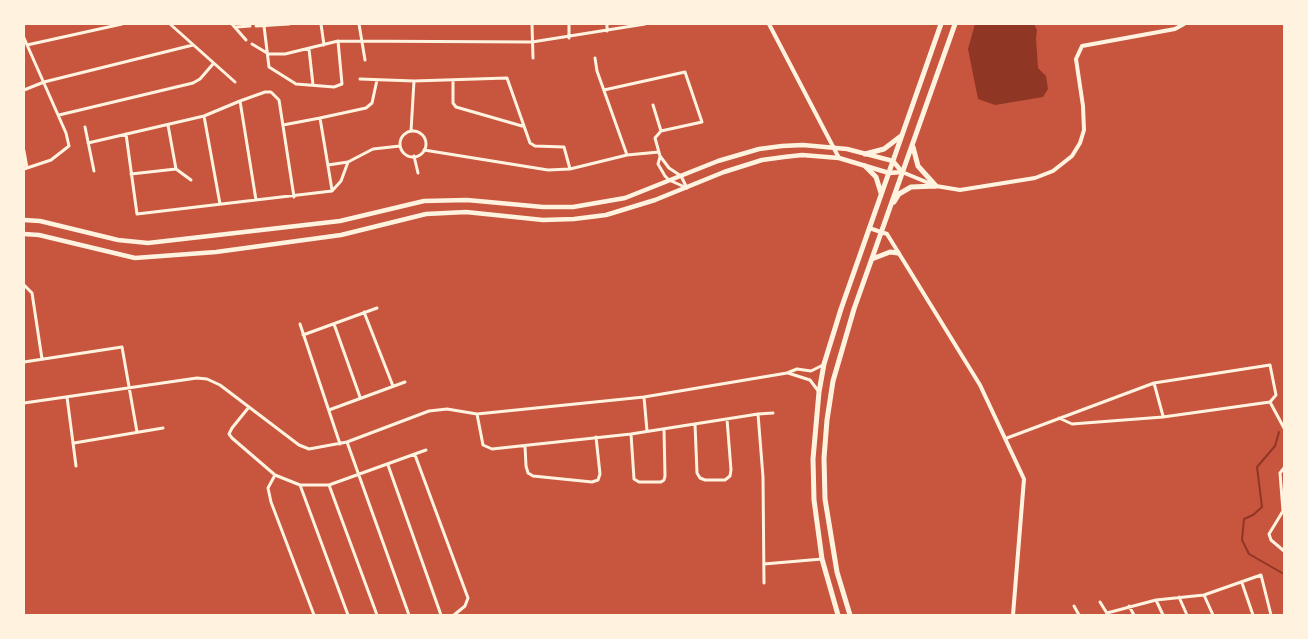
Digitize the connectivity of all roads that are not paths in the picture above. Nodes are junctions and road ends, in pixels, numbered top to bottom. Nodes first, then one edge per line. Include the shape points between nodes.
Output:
1 (122, 24) edge
2 (170, 24) edge
3 (232, 24) edge
4 (289, 24) edge
5 (321, 24) edge
6 (359, 24) edge
7 (532, 24) edge
8 (569, 24) edge
9 (607, 24) edge
10 (645, 24) edge
11 (769, 24) edge
12 (941, 24) edge
13 (955, 24) edge
14 (1184, 24) edge
15 (250, 26) dead end
16 (256, 26) dead end
17 (264, 26) junction
18 (235, 27) junction
19 (607, 32) junction
20 (24, 38) edge
21 (569, 38) junction
22 (246, 40) dead end
23 (362, 41) junction
24 (338, 42) junction
25 (532, 42) junction
26 (252, 44) dead end
27 (27, 45) junction
28 (193, 45) junction
29 (324, 45) junction
30 (309, 49) junction
31 (267, 54) junction
32 (533, 58) dead end
33 (595, 58) dead end
34 (365, 60) dead end
35 (214, 64) junction
36 (360, 79) dead end
37 (377, 80) junction
38 (453, 80) junction
39 (414, 81) junction
40 (44, 82) junction
41 (235, 82) dead end
42 (313, 85) junction
43 (24, 90) edge
44 (604, 90) junction
45 (240, 101) junction
46 (653, 105) dead end
47 (58, 115) junction
48 (204, 116) junction
49 (320, 118) junction
50 (168, 124) junction
51 (283, 125) junction
52 (522, 126) junction
53 (85, 127) dead end
54 (410, 131) junction
55 (661, 131) junction
56 (126, 134) junction
57 (902, 136) junction
58 (88, 143) junction
59 (912, 145) junction
60 (400, 146) junction
61 (833, 147) junction
62 (424, 150) junction
63 (24, 151) edge
64 (659, 154) junction
65 (865, 154) junction
66 (414, 156) junction
67 (627, 156) junction
68 (839, 158) junction
69 (893, 161) junction
70 (348, 162) junction
71 (328, 165) junction
72 (865, 166) junction
73 (25, 168) edge
74 (176, 168) junction
75 (570, 169) junction
76 (94, 171) dead end
77 (673, 171) junction
78 (902, 172) junction
79 (418, 173) dead end
80 (889, 173) junction
81 (131, 174) junction
82 (665, 176) junction
83 (681, 176) junction
84 (191, 180) dead end
85 (669, 180) junction
86 (936, 186) junction
87 (687, 188) junction
88 (332, 192) junction
89 (882, 193) junction
90 (294, 197) junction
91 (256, 200) junction
92 (424, 201) junction
93 (220, 204) junction
94 (891, 206) junction
95 (426, 214) junction
96 (24, 220) edge
97 (869, 228) junction
98 (881, 232) junction
99 (24, 234) edge
100 (898, 253) junction
101 (872, 259) junction
102 (24, 285) edge
103 (377, 308) dead end
104 (364, 312) junction
105 (300, 324) dead end
106 (334, 324) junction
107 (303, 335) junction
108 (42, 359) junction
109 (24, 362) edge
110 (824, 364) junction
111 (787, 372) junction
112 (405, 382) dead end
113 (1154, 383) junction
114 (393, 386) junction
115 (129, 388) junction
116 (819, 392) junction
117 (67, 396) junction
118 (644, 396) junction
119 (360, 397) junction
120 (1270, 402) junction
121 (24, 403) edge
122 (249, 407) junction
123 (329, 410) junction
124 (774, 413) dead end
125 (476, 414) junction
126 (758, 414) junction
127 (1163, 416) junction
128 (1059, 417) junction
129 (727, 419) junction
130 (695, 424) junction
131 (163, 428) dead end
132 (1284, 428) edge
133 (664, 429) junction
134 (815, 429) junction
135 (826, 429) junction
136 (647, 431) junction
137 (137, 432) junction
138 (631, 434) junction
139 (596, 437) junction
140 (1007, 438) junction
141 (347, 442) junction
142 (74, 443) junction
143 (340, 444) junction
144 (525, 446) junction
145 (426, 450) dead end
146 (415, 455) junction
147 (388, 465) junction
148 (76, 466) dead end
149 (1284, 468) edge
150 (275, 475) junction
151 (358, 476) junction
152 (300, 485) junction
153 (329, 485) junction
154 (1284, 552) edge
155 (822, 558) junction
156 (764, 564) junction
157 (764, 583) dead end
158 (1242, 583) junction
159 (1204, 595) junction
160 (1178, 597) junction
161 (1156, 600) junction
162 (1100, 602) dead end
163 (1074, 606) dead end
164 (1130, 606) junction
165 (1108, 614) edge
166 (314, 615) edge
167 (348, 615) edge
168 (377, 615) edge
169 (409, 615) edge
170 (441, 615) edge
171 (454, 615) edge
172 (838, 615) edge
173 (850, 615) edge
174 (1013, 615) edge
175 (1078, 615) edge
176 (1134, 615) edge
177 (1163, 615) edge
178 (1187, 615) edge
179 (1213, 615) edge
180 (1254, 615) edge
181 (1271, 615) edge

1 - 27 street
2 - 28 street
3 - 18 street
4 - 17 street
5 - 29 street
6 - 23 street
7 - 25 street
8 - 21 street
9 - 19 street
10 - 19 street
11 - 61 street
12 - 57 main road
13 - 59 main road
14 - 86 street via 1175,29 1082,46 1076,59 1084,106 1084,130 1076,150 1060,167 1045,175 996,186 960,190
15 - 18 street
16 - 17 street
17 - 31 street
18 - 22 street
19 - 21 street
20 - 27 street
21 - 25 street
23 - 24 street
23 - 25 street
23 - 34 street
24 - 29 street
24 - 42 street via 342,84 334,87
25 - 32 street
26 - 31 street
27 - 40 street
28 - 35 street
28 - 40 street
29 - 30 street
30 - 31 street
30 - 42 street
31 - 42 street via 272,71 291,83
33 - 44 street
35 - 41 street
35 - 47 street via 193,83
36 - 37 street
37 - 39 street
37 - 49 street via 372,103 366,108
38 - 39 street
38 - 52 street via 452,103 456,108
38 - 52 street via 507,78
39 - 54 street
40 - 43 street
40 - 47 street
44 - 55 street via 685,72 702,122
44 - 67 street
45 - 48 street
45 - 51 street via 265,92 276,95
45 - 91 street
46 - 55 street
47 - 73 street via 69,146 51,160
48 - 50 street
48 - 93 street
49 - 51 street
49 - 71 street
50 - 56 street
50 - 74 street
51 - 90 street
52 - 75 street via 532,144 566,148
53 - 58 street
54 - 60 street via 401,138
54 - 62 street via 422,134 426,142
55 - 64 street via 655,138
56 - 58 street
56 - 81 street
57 - 65 main road via 884,149
57 - 69 main road
58 - 76 street
59 - 78 main road
59 - 86 main road via 918,166
60 - 66 street via 407,155
60 - 70 street via 373,149
61 - 65 main road
61 - 68 street
61 - 83 main road via 803,145 759,149
62 - 66 street
62 - 75 street via 536,170
63 - 73 street
64 - 67 street
64 - 77 street
64 - 82 street via 658,164
65 - 69 main road
66 - 79 street
67 - 75 street
68 - 72 main road
68 - 87 main road via 802,155 762,160
69 - 78 main road
69 - 80 main road
70 - 71 street
70 - 88 street via 341,181
71 - 88 street
72 - 80 main road
72 - 89 main road via 876,178
74 - 81 street
74 - 84 street
77 - 82 street
77 - 83 street
78 - 80 main road
78 - 86 street
78 - 94 main road
80 - 89 main road
81 - 93 street via 137,214
82 - 85 street
83 - 85 main road
83 - 87 street
85 - 87 street
85 - 92 main road via 625,198 572,207 467,200
86 - 94 main road via 919,185 905,190
87 - 95 main road via 629,209 574,219 516,218 466,212
88 - 90 street
89 - 97 main road
90 - 91 street
91 - 93 street
92 - 95 main road
92 - 96 main road via 340,221 148,243 118,240
94 - 98 main road
95 - 99 main road via 341,235 216,252 135,258
97 - 98 street
97 - 110 main road
98 - 100 street via 888,234
98 - 101 main road
100 - 101 main road via 890,252
100 - 140 street via 980,385
101 - 135 main road via 837,365
102 - 108 street via 32,293
103 - 104 street
104 - 106 street
104 - 114 street
105 - 107 street
106 - 107 street
106 - 119 street
107 - 123 street
108 - 109 street
108 - 115 street via 122,347
110 - 111 street via 817,370
110 - 116 main road
111 - 116 street via 810,380
111 - 118 street
112 - 114 street
113 - 120 street via 1270,365 1276,396
113 - 127 street
113 - 128 street
114 - 119 street
115 - 117 street
115 - 122 street via 207,378
115 - 137 street
116 - 134 main road
117 - 121 street
117 - 142 street
118 - 125 street
118 - 136 street
119 - 123 street
120 - 127 street
120 - 132 street
122 - 143 street via 302,448
122 - 150 street via 229,434
123 - 143 street
124 - 126 street
125 - 141 street via 447,409 429,410
125 - 144 street via 480,439 486,448
126 - 129 street
126 - 156 street
127 - 128 street via 1072,424
128 - 140 street
129 - 130 street
129 - 130 street via 730,476 725,480 705,480 697,473
130 - 133 street
131 - 137 street
133 - 136 street
133 - 138 street via 665,476 660,482 634,480
134 - 135 main road
134 - 155 main road via 814,500
135 - 173 main road via 824,458 828,522 837,572
136 - 138 street
137 - 142 street
138 - 139 street
139 - 144 street
139 - 144 street via 600,474 598,480 592,482 533,476 526,466
140 - 174 street via 1024,479
141 - 143 street
141 - 151 street
142 - 148 street
145 - 146 street
146 - 147 street
146 - 171 street via 468,598 465,606
147 - 151 street
147 - 170 street
149 - 154 street via 1280,473 1283,511 1269,534
150 - 152 street
150 - 166 street via 268,488 271,502
151 - 153 street
151 - 169 street
152 - 153 street
152 - 167 street
153 - 168 street
155 - 156 street
155 - 172 main road
156 - 157 street
158 - 159 street
158 - 180 street
158 - 181 street via 1259,575 1262,577
159 - 160 street
159 - 179 street
160 - 161 street
160 - 178 street
161 - 164 street
161 - 177 street
162 - 165 street
163 - 175 street
164 - 165 street
164 - 176 street

